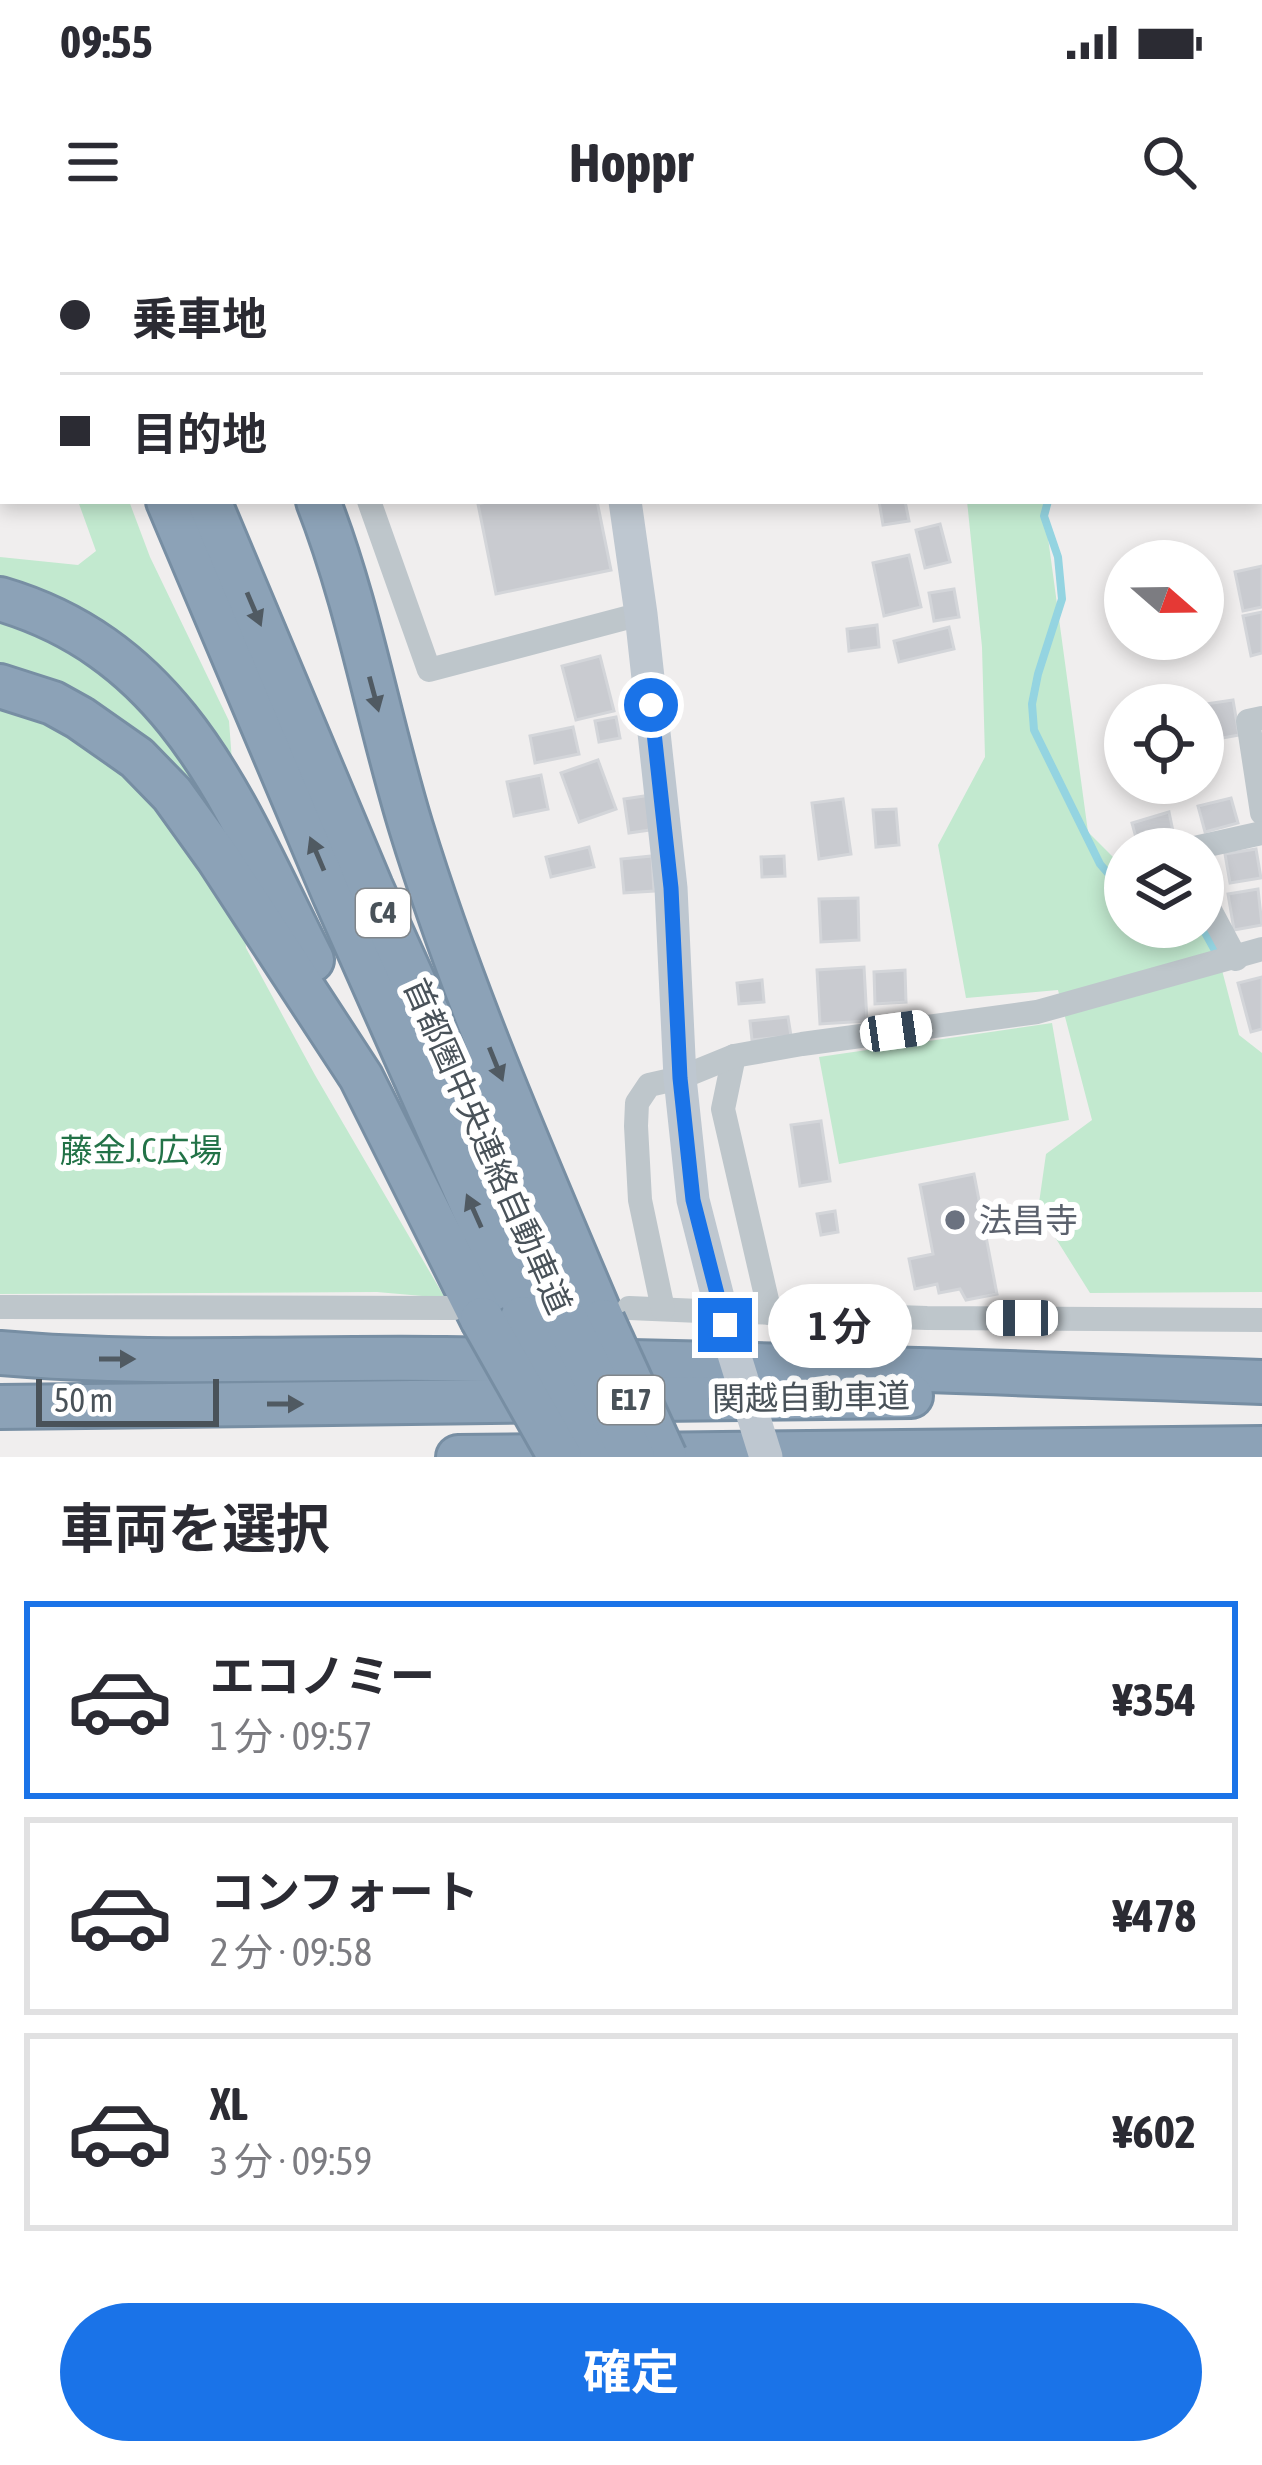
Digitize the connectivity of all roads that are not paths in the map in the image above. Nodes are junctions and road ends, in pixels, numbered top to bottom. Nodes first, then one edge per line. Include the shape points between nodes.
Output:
1 (169, 504) edge
2 (210, 504) edge
3 (319, 504) edge
4 (370, 504) edge
5 (625, 504) edge
6 (0, 599) edge
7 (641, 614) junction
8 (0, 686) edge
9 (1262, 718) edge
10 (1262, 813) edge
11 (1262, 833) edge
12 (1224, 841) edge
13 (1224, 936) edge
14 (1262, 950) edge
15 (1236, 959) junction
16 (734, 1056) junction
17 (361, 1077) junction
18 (680, 1078) junction
19 (0, 1307) edge
20 (663, 1309) junction
21 (486, 1315) junction
22 (735, 1315) junction
23 (600, 1317) junction
24 (1262, 1320) edge
25 (0, 1353) edge
26 (1262, 1387) edge
27 (0, 1407) edge
28 (1262, 1448) edge
29 (458, 1457) edge
30 (560, 1457) edge
31 (590, 1457) edge
32 (633, 1457) edge
33 (665, 1457) edge
34 (766, 1457) edge

21 -> 1 highway, 首都圏中央連絡自動車道 / C4 via 343,915
2 -> 23 highway, 首都圏中央連絡自動車道 / C4 via 371,886
3 -> 23 highway via 442,919
4 - 7 street via 429,670
5 - 7 street
6 - 17 highway via 111,651 188,731 270,877
7 - 18 street via 671,888
8 - 17 highway via 80,718 172,794
9 - 10 street via 1248,721
11 - 12 street
13 - 15 street
14 - 15 street
15 - 16 street via 1037,1012
16 - 18 street
16 - 22 street via 723,1109
17 - 21 highway
18 - 20 street via 649,1085 637,1103 640,1200
18 - 22 street via 693,1200
19 - 21 street
20 - 22 street
20 - 23 street
21 - 30 highway, bridge
21 - 31 highway, 首都圏中央連絡自動車道 / C4, bridge
22 - 24 street
22 - 34 street, bridge
23 - 32 highway, 首都圏中央連絡自動車道 / C4, bridge
23 - 33 highway, bridge
25 -> 26 highway via 785,1365
27 -> 26 highway, 関越自動車道 / E17
28 - 29 highway, 関越自動車道 / E17

